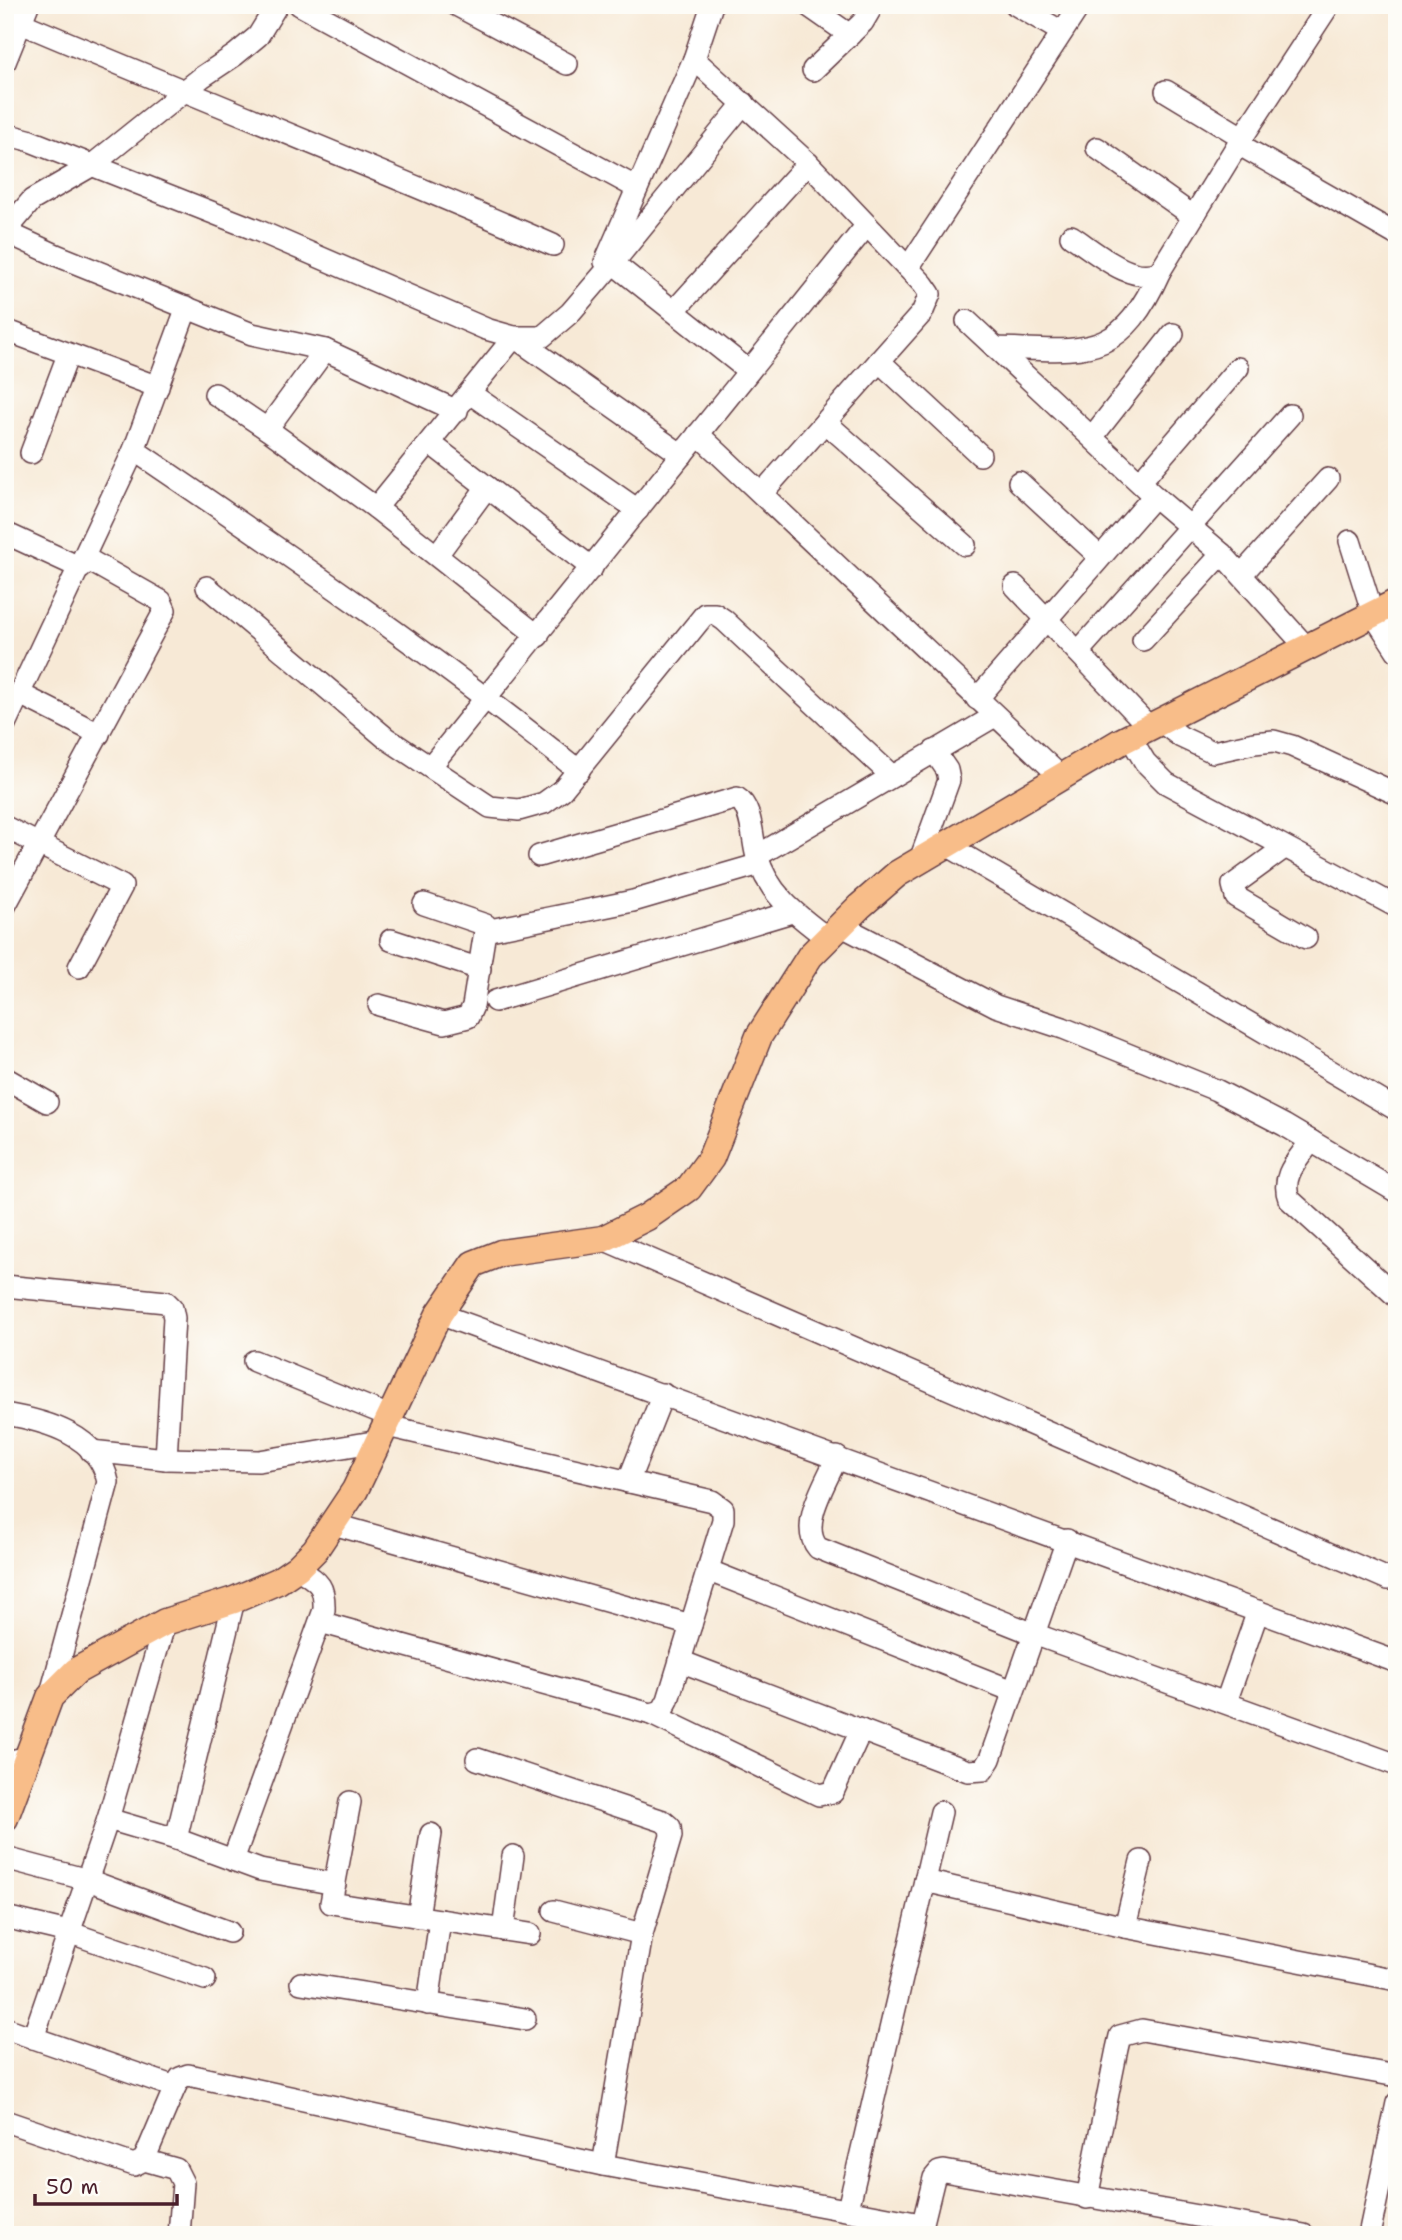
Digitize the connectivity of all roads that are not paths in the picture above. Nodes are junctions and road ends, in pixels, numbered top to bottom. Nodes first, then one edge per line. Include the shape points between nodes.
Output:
1 (300, 5) edge
2 (456, 5) edge
3 (712, 5) edge
4 (807, 5) edge
5 (873, 5) edge
6 (1017, 5) edge
7 (1080, 5) edge
8 (1329, 5) edge
9 (268, 8) edge
10 (24, 14) edge
11 (1062, 32) junction
12 (850, 35) junction
13 (694, 59) junction
14 (5, 62) edge
15 (567, 64) dead end
16 (813, 70) dead end
17 (1166, 91) dead end
18 (183, 92) junction
19 (744, 103) junction
20 (5, 134) edge
21 (1240, 140) junction
22 (1097, 148) dead end
23 (808, 163) junction
24 (91, 166) junction
25 (637, 188) junction
26 (1193, 216) junction
27 (867, 225) junction
28 (6, 232) edge
29 (1397, 235) edge
30 (1071, 236) dead end
31 (553, 245) dead end
32 (613, 263) junction
33 (908, 268) junction
34 (1160, 271) junction
35 (596, 283) junction
36 (187, 307) junction
37 (674, 312) junction
38 (967, 321) dead end
39 (5, 330) edge
40 (1173, 334) dead end
41 (514, 337) junction
42 (996, 348) junction
43 (325, 350) junction
44 (68, 355) junction
45 (879, 361) junction
46 (1238, 368) dead end
47 (749, 371) junction
48 (158, 387) junction
49 (215, 394) dead end
50 (471, 394) junction
51 (457, 411) junction
52 (1290, 415) dead end
53 (825, 422) junction
54 (267, 429) junction
55 (698, 434) junction
56 (1093, 436) junction
57 (430, 443) junction
58 (134, 450) junction
59 (31, 453) dead end
60 (682, 455) junction
61 (980, 455) dead end
62 (1328, 479) dead end
63 (1019, 482) dead end
64 (487, 486) junction
65 (1147, 489) junction
66 (762, 493) junction
67 (376, 508) junction
68 (638, 510) junction
69 (1192, 528) junction
70 (5, 533) edge
71 (1350, 541) dead end
72 (965, 545) dead end
73 (1222, 554) junction
74 (437, 555) junction
75 (1100, 557) junction
76 (83, 563) junction
77 (592, 568) junction
78 (1242, 575) junction
79 (1015, 586) dead end
80 (207, 587) dead end
81 (1385, 608) edge
82 (1046, 619) junction
83 (538, 636) junction
84 (1143, 640) dead end
85 (1307, 648) junction
86 (1397, 650) edge
87 (1077, 652) junction
88 (20, 694) junction
89 (487, 697) junction
90 (977, 699) junction
91 (996, 716) junction
92 (5, 724) edge
93 (1147, 729) junction
94 (99, 734) junction
95 (934, 751) junction
96 (430, 767) junction
97 (579, 771) junction
98 (891, 776) junction
99 (1061, 777) junction
100 (1397, 794) edge
101 (5, 827) edge
102 (38, 844) junction
103 (945, 844) junction
104 (1284, 848) junction
105 (539, 856) dead end
106 (758, 860) junction
107 (920, 860) junction
108 (424, 904) dead end
109 (5, 906) edge
110 (1397, 907) edge
111 (792, 912) junction
112 (485, 931) junction
113 (833, 932) junction
114 (1306, 938) dead end
115 (391, 940) dead end
116 (79, 967) dead end
117 (480, 969) junction
118 (495, 1001) dead end
119 (379, 1005) dead end
120 (5, 1078) edge
121 (47, 1102) dead end
122 (1397, 1110) edge
123 (1311, 1141) junction
124 (1397, 1192) edge
125 (603, 1239) junction
126 (5, 1286) edge
127 (1397, 1297) edge
128 (439, 1314) junction
129 (254, 1361) dead end
130 (663, 1394) junction
131 (5, 1414) edge
132 (386, 1428) junction
133 (91, 1451) junction
134 (836, 1457) junction
135 (166, 1459) junction
136 (628, 1482) junction
137 (333, 1524) junction
138 (1067, 1540) junction
139 (297, 1568) junction
140 (707, 1570) junction
141 (1388, 1578) dead end
142 (234, 1600) junction
143 (1258, 1611) junction
144 (165, 1622) junction
145 (320, 1622) junction
146 (691, 1625) junction
147 (1034, 1633) junction
148 (680, 1661) junction
149 (1397, 1662) edge
150 (1013, 1691) junction
151 (50, 1697) junction
152 (1226, 1702) junction
153 (652, 1714) junction
154 (860, 1730) junction
155 (477, 1759) dead end
156 (15, 1760) edge
157 (1397, 1765) edge
158 (350, 1802) dead end
159 (941, 1812) dead end
160 (5, 1818) edge
161 (108, 1819) junction
162 (431, 1834) dead end
163 (176, 1839) junction
164 (513, 1856) dead end
165 (5, 1858) edge
166 (233, 1860) junction
167 (1141, 1861) dead end
168 (88, 1880) junction
169 (925, 1881) junction
170 (334, 1884) junction
171 (554, 1911) dead end
172 (5, 1917) edge
173 (418, 1917) junction
174 (440, 1920) junction
175 (1125, 1927) junction
176 (503, 1930) junction
177 (68, 1932) junction
178 (229, 1932) dead end
179 (530, 1934) dead end
180 (642, 1934) junction
181 (205, 1979) dead end
182 (1397, 1980) edge
183 (302, 1983) dead end
184 (428, 2004) junction
185 (525, 2019) dead end
186 (5, 2028) edge
187 (33, 2038) junction
188 (1397, 2077) edge
189 (175, 2087) junction
190 (1397, 2103) edge
191 (5, 2121) edge
192 (1392, 2149) edge
193 (144, 2160) junction
194 (603, 2165) junction
195 (1087, 2198) junction
196 (848, 2209) junction
197 (921, 2229) edge
198 (179, 2235) edge
199 (1304, 2235) edge
200 (1369, 2235) edge

1 - 25 street
2 - 15 street
3 - 13 street
4 - 12 street
5 - 12 street
6 - 11 street
7 - 11 street
8 - 21 street
9 - 18 street via 257,36
10 - 14 street
10 - 18 street
11 - 33 street
12 - 16 street
13 - 19 street
13 - 25 street
17 - 21 street
18 - 24 street
18 - 31 street
19 - 23 street
19 - 32 street
20 - 24 street
21 - 26 street
21 - 29 street
22 - 26 street
23 - 27 street
23 - 37 street
24 - 28 street via 32,200
24 - 41 street
25 - 35 street
26 - 34 street
27 - 33 street
27 - 47 street
28 - 36 street
30 - 34 street via 1134,274 1149,277
32 - 35 street
32 - 37 street
33 - 45 street via 930,294 929,302
34 - 42 street via 1145,304 1104,344 1082,350
35 - 41 street via 542,337
36 - 43 street via 253,334
36 - 48 street
37 - 47 street
38 - 42 street
39 - 44 street
40 - 56 street
41 - 50 street
41 - 60 street
42 - 56 street
43 - 51 street
43 - 54 street
44 - 48 street
44 - 59 street
45 - 53 street
45 - 61 street
46 - 65 street
47 - 55 street
48 - 58 street
49 - 54 street
50 - 51 street
50 - 68 street
51 - 57 street
52 - 69 street
53 - 66 street
53 - 72 street
54 - 67 street
55 - 60 street
55 - 66 street
56 - 65 street
57 - 64 street
57 - 67 street
58 - 76 street
58 - 89 street via 319,575
60 - 68 street
62 - 78 street
63 - 75 street
64 - 74 street
64 - 77 street
65 - 69 street
65 - 75 street
66 - 90 street
67 - 74 street
68 - 77 street
69 - 73 street
69 - 87 street
70 - 76 street
71 - 81 street
73 - 78 street
73 - 84 street
74 - 83 street
75 - 82 street
76 - 88 street
76 - 94 street via 161,601 165,610
77 - 83 street
78 - 85 street
79 - 82 street
80 - 96 street via 386,738
81 - 85 main road
81 - 86 street
82 - 87 street
82 - 90 street
83 - 89 street
85 - 93 main road
87 - 93 street
88 - 92 street
88 - 94 street
89 - 96 street
89 - 97 street
90 - 91 street
91 - 95 street
91 - 99 street
93 - 99 main road
93 - 100 street via 1181,737 1213,752 1274,741
93 - 104 street via 1145,762 1167,783
94 - 102 street
95 - 98 street
95 - 107 street via 949,780
96 - 97 street via 490,807 519,810 544,803
97 - 98 street via 699,620 705,614 715,614
98 - 106 street
99 - 103 main road
101 - 102 street
102 - 109 street
102 - 116 street via 122,886
103 - 107 main road
103 - 122 street
104 - 110 street
104 - 114 street via 1233,885 1233,892
105 - 106 street via 729,798 743,802
106 - 111 street via 779,900
106 - 112 street via 634,901
107 - 113 main road via 897,874
108 - 112 street via 486,925
111 - 113 street
111 - 118 street
112 - 117 street
113 - 123 street via 996,1006 1185,1076
113 - 125 main road via 810,956 759,1036 711,1158 689,1188 648,1217
115 - 117 street
117 - 119 street via 473,1006 468,1017 458,1022 444,1023
120 - 121 street
123 - 124 street
123 - 127 street via 1286,1178 1289,1199
125 - 128 main road via 484,1259 466,1272
125 - 141 street
126 - 135 street via 166,1302 172,1308
128 - 130 street
128 - 132 main road
129 - 132 street
130 - 134 street
130 - 136 street
131 - 133 street via 43,1420
132 - 135 street via 258,1461
132 - 136 street
132 - 137 main road
133 - 135 street
133 - 151 street via 104,1465 108,1482
134 - 138 street
134 - 147 street via 809,1525 810,1538 818,1548
136 - 140 street via 712,1502 723,1509
137 - 139 main road
137 - 146 street
138 - 143 street
138 - 147 street
139 - 142 main road
139 - 145 street via 325,1593
140 - 146 street
140 - 150 street
142 - 144 main road
142 - 163 street
143 - 149 street
143 - 152 street
144 - 151 main road via 76,1671
144 - 161 street
145 - 153 street
145 - 166 street
146 - 148 street
147 - 150 street
147 - 152 street
148 - 153 street via 668,1700 662,1711
148 - 154 street
150 - 154 street via 983,1770 968,1771
151 - 156 main road
152 - 157 street
153 - 154 street via 819,1795 833,1792 841,1781
155 - 180 street via 670,1827
156 - 160 main road
158 - 170 street
159 - 169 street
161 - 163 street
161 - 168 street
162 - 173 street
163 - 166 street
164 - 176 street
165 - 168 street
166 - 170 street
167 - 175 street
168 - 177 street
168 - 178 street
169 - 175 street
169 - 196 street
170 - 173 street via 331,1903
171 - 180 street
172 - 177 street
173 - 174 street
174 - 176 street
174 - 184 street
175 - 182 street
176 - 179 street
177 - 181 street
177 - 187 street
180 - 194 street
183 - 184 street
184 - 185 street
186 - 187 street
187 - 189 street
188 - 195 street via 1128,2031 1120,2036
189 - 193 street
189 - 194 street via 188,2075
190 - 192 street
191 - 193 street via 134,2165
192 - 200 street
193 - 198 street via 176,2169 183,2183
194 - 196 street
195 - 197 street via 944,2171 934,2178
195 - 199 street
196 - 197 street

